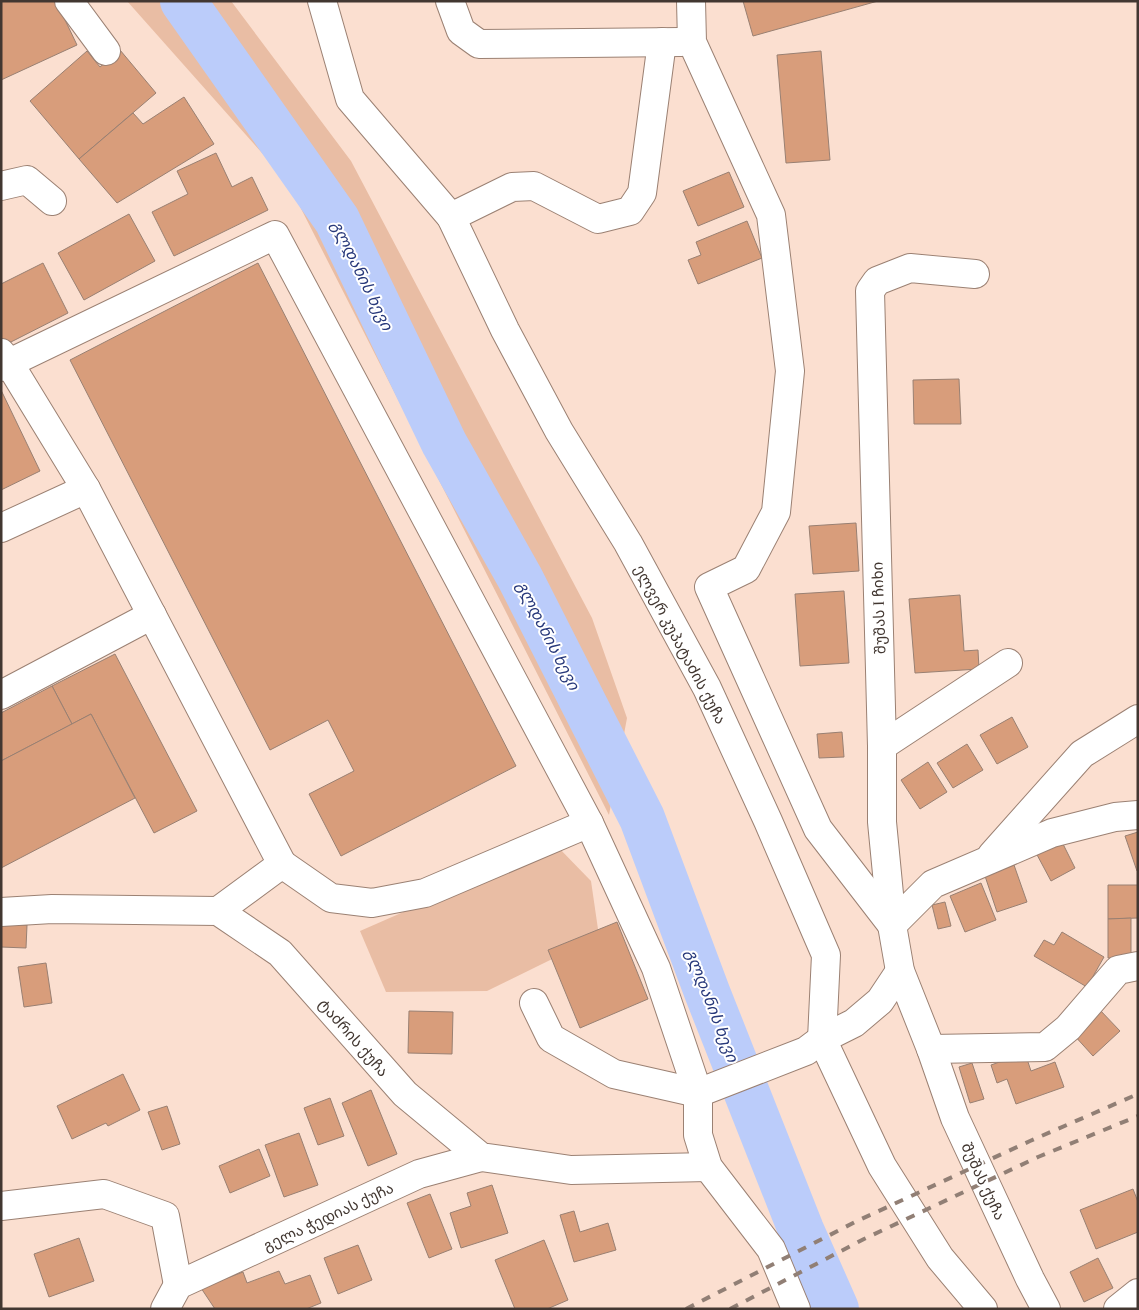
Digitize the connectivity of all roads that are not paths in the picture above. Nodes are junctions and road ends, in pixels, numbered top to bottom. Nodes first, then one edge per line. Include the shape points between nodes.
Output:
1 (69, 1) edge
2 (322, 1) edge
3 (450, 1) edge
4 (691, 1) edge
5 (662, 42) junction
6 (692, 42) junction
7 (106, 51) dead end
8 (1, 186) edge
9 (52, 201) dead end
10 (451, 217) junction
11 (975, 274) dead end
12 (4, 361) edge
13 (86, 489) junction
14 (1, 528) edge
15 (152, 615) junction
16 (1008, 662) dead end
17 (1, 695) edge
18 (1138, 719) edge
19 (882, 746) junction
20 (1138, 815) edge
21 (589, 823) junction
22 (987, 860) junction
23 (282, 864) junction
24 (218, 911) junction
25 (1, 912) edge
26 (892, 924) junction
27 (1138, 966) edge
28 (900, 971) junction
29 (534, 1003) dead end
30 (814, 1045) junction
31 (931, 1049) junction
32 (708, 1089) junction
33 (481, 1157) junction
34 (708, 1167) junction
35 (1, 1206) edge
36 (178, 1285) junction
37 (1138, 1293) edge
38 (165, 1309) edge
39 (796, 1309) edge
40 (983, 1309) edge
41 (1046, 1309) edge
42 (1118, 1309) edge

1 - 7 street
2 - 10 street, ელვერ კუპატაძის ქუჩა via 350,99
3 - 5 street via 461,31 479,44
4 - 6 street
5 - 6 street
5 - 10 street via 642,193 630,211 598,219 534,186 512,187
6 - 26 street via 771,215 790,371 776,512 746,569 709,587 818,828
8 - 9 street via 27,180
10 - 30 street, ელვერ კუპატაძის ქუჩა via 505,330 559,431 628,543 707,688 768,821 826,955
11 - 19 street, შუშას I ჩიხი via 910,268 877,281 870,291
12 - 13 street
12 - 21 street via 275,235
13 - 14 street
13 - 15 street
15 - 17 street
15 - 23 street
16 - 19 street
18 - 22 street via 1082,754
19 - 26 street, შუშას I ჩიხი via 882,822
20 - 22 street via 1115,817 1052,833
21 - 23 street via 425,893 372,903 331,898
21 - 32 street
22 - 26 street via 933,884
23 - 24 street
24 - 25 street
24 - 33 street, ტაძრის ქუჩა via 280,953 405,1094
26 - 28 street, შუშას I ჩიხი
27 - 31 street via 1118,970 1068,1028 1045,1047
28 - 30 street via 880,1001 854,1023
28 - 31 street, შუშას ქუჩა
29 - 32 street via 551,1038 614,1074
30 - 32 street
30 - 40 street, ელვერ კუპატაძის ქუჩა via 882,1166 940,1258
31 - 41 street, შუშას ქუჩა via 955,1118
32 - 34 street via 698,1135
33 - 34 street via 571,1170
33 - 36 street, გელა ჭედიას ქუჩა via 419,1174
34 - 39 street via 771,1249
35 - 36 street via 104,1194 164,1216
36 - 38 street
37 - 42 street

